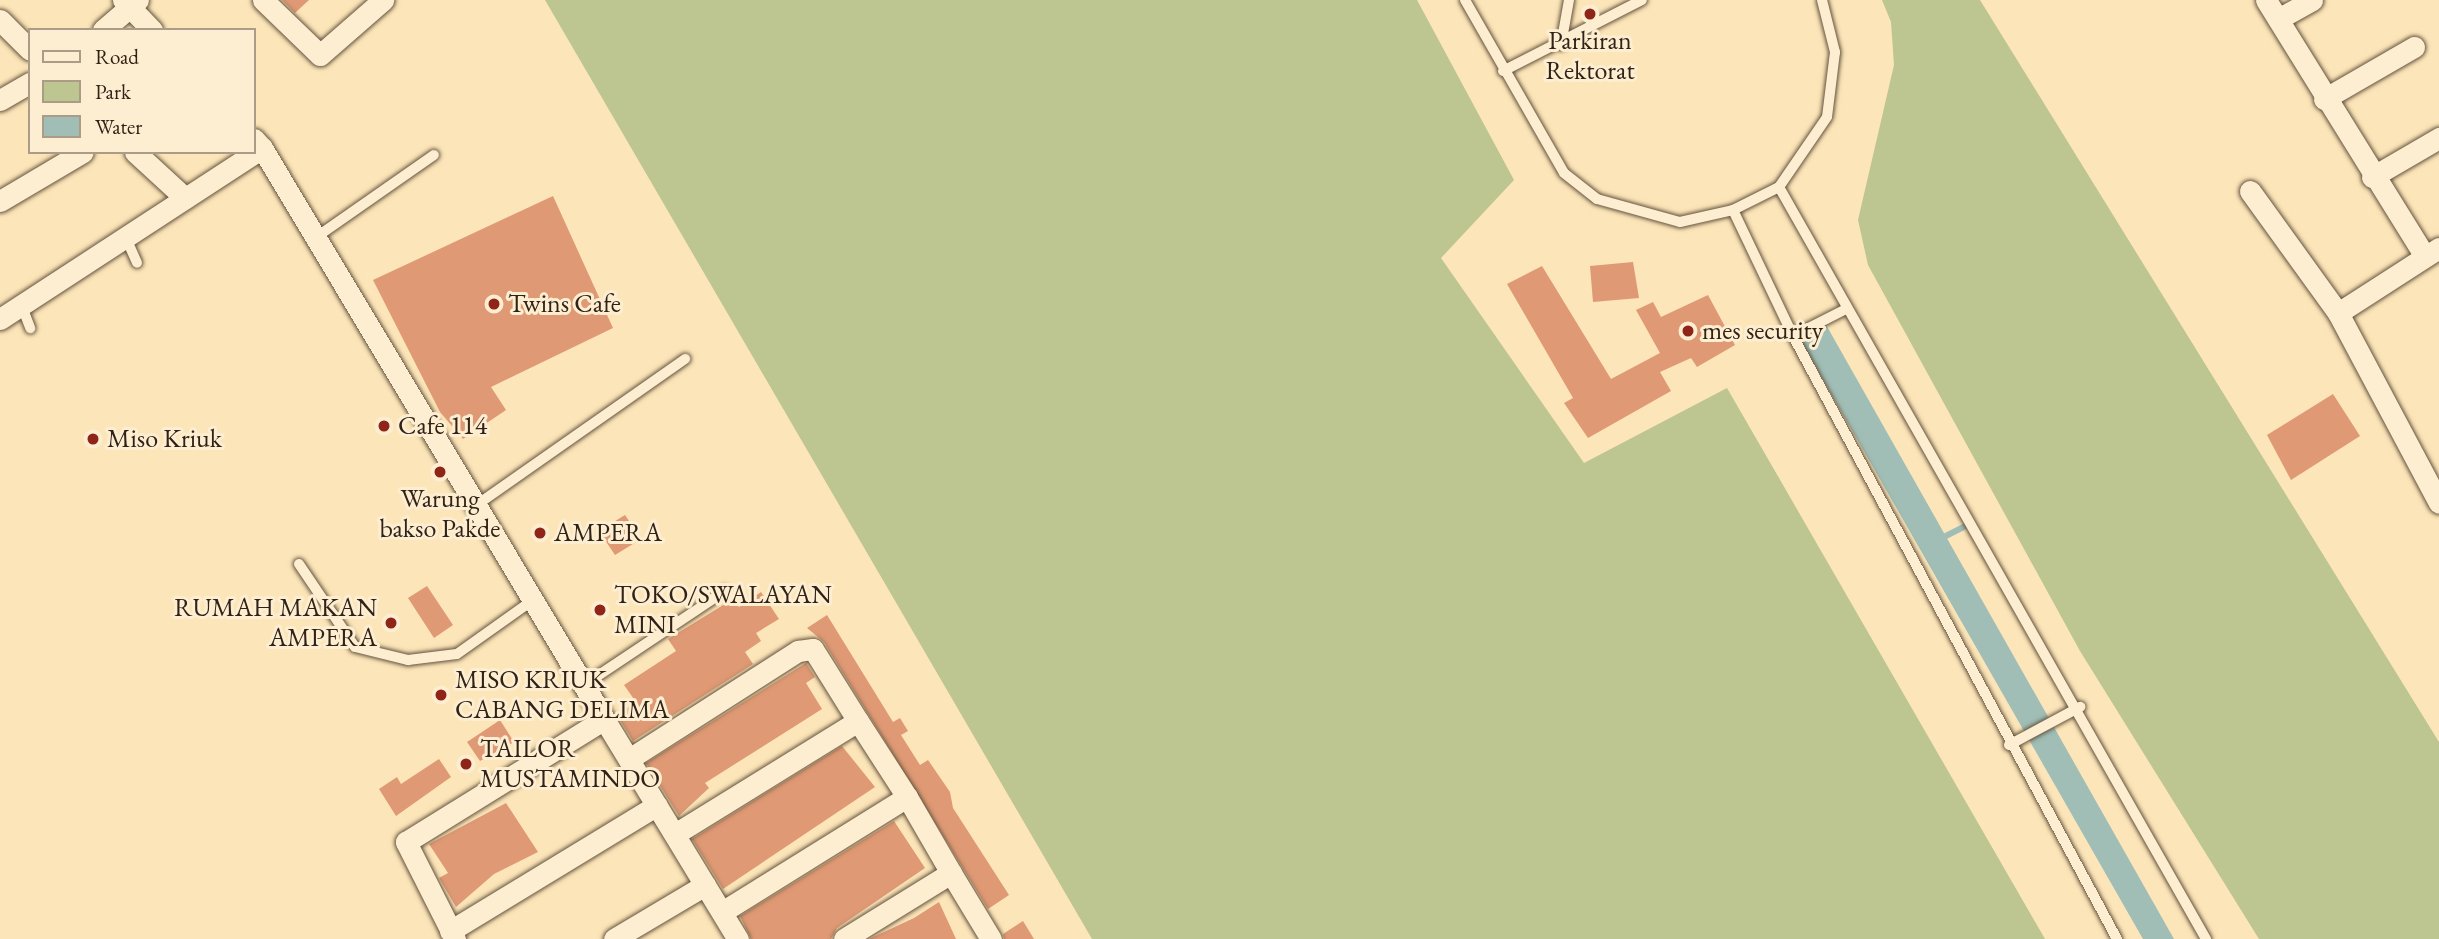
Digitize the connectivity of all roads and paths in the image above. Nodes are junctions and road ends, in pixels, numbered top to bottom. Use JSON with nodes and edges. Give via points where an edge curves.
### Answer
{"nodes":[{"id":1,"x":263,"y":0,"type":"edge"},
{"id":2,"x":383,"y":0,"type":"edge"},
{"id":3,"x":1465,"y":0,"type":"edge"},
{"id":4,"x":1569,"y":0,"type":"edge"},
{"id":5,"x":1642,"y":0,"type":"edge"},
{"id":6,"x":1822,"y":0,"type":"edge"},
{"id":7,"x":2266,"y":0,"type":"edge"},
{"id":8,"x":2312,"y":0,"type":"edge"},
{"id":9,"x":131,"y":2,"type":"edge"},
{"id":10,"x":2278,"y":19,"type":"junction"},
{"id":11,"x":0,"y":20,"type":"edge"},
{"id":12,"x":105,"y":28,"type":"edge"},
{"id":13,"x":150,"y":28,"type":"edge"},
{"id":14,"x":1561,"y":45,"type":"junction"},
{"id":15,"x":2414,"y":47,"type":"dead end"},
{"id":16,"x":28,"y":48,"type":"edge"},
{"id":17,"x":1503,"y":71,"type":"junction"},
{"id":18,"x":28,"y":84,"type":"edge"},
{"id":19,"x":2324,"y":99,"type":"junction"},
{"id":20,"x":0,"y":100,"type":"edge"},
{"id":21,"x":2439,"y":138,"type":"edge"},
{"id":22,"x":258,"y":144,"type":"edge"},
{"id":23,"x":80,"y":154,"type":"edge"},
{"id":24,"x":137,"y":154,"type":"edge"},
{"id":25,"x":244,"y":154,"type":"edge"},
{"id":26,"x":434,"y":155,"type":"dead end"},
{"id":27,"x":2372,"y":177,"type":"junction"},
{"id":28,"x":1779,"y":187,"type":"junction"},
{"id":29,"x":2250,"y":191,"type":"dead end"},
{"id":30,"x":185,"y":198,"type":"junction"},
{"id":31,"x":0,"y":201,"type":"edge"},
{"id":32,"x":1732,"y":210,"type":"junction"},
{"id":33,"x":126,"y":238,"type":"junction"},
{"id":34,"x":316,"y":238,"type":"junction"},
{"id":35,"x":2432,"y":252,"type":"edge"},
{"id":36,"x":137,"y":263,"type":"dead end"},
{"id":37,"x":21,"y":304,"type":"junction"},
{"id":38,"x":1839,"y":312,"type":"junction"},
{"id":39,"x":2338,"y":313,"type":"junction"},
{"id":40,"x":0,"y":319,"type":"edge"},
{"id":41,"x":30,"y":328,"type":"dead end"},
{"id":42,"x":1798,"y":333,"type":"junction"},
{"id":43,"x":685,"y":359,"type":"dead end"},
{"id":44,"x":2439,"y":503,"type":"edge"},
{"id":45,"x":478,"y":504,"type":"junction"},
{"id":46,"x":299,"y":564,"type":"dead end"},
{"id":47,"x":725,"y":591,"type":"dead end"},
{"id":48,"x":533,"y":600,"type":"junction"},
{"id":49,"x":584,"y":685,"type":"junction"},
{"id":50,"x":2080,"y":707,"type":"junction"},
{"id":51,"x":604,"y":719,"type":"junction"},
{"id":52,"x":858,"y":721,"type":"junction"},
{"id":53,"x":2009,"y":745,"type":"junction"},
{"id":54,"x":629,"y":759,"type":"junction"},
{"id":55,"x":906,"y":797,"type":"junction"},
{"id":56,"x":657,"y":805,"type":"junction"},
{"id":57,"x":674,"y":834,"type":"junction"},
{"id":58,"x":951,"y":873,"type":"junction"},
{"id":59,"x":705,"y":885,"type":"junction"},
{"id":60,"x":722,"y":912,"type":"junction"},
{"id":61,"x":452,"y":935,"type":"edge"},
{"id":62,"x":614,"y":939,"type":"edge"},
{"id":63,"x":738,"y":939,"type":"edge"},
{"id":64,"x":844,"y":939,"type":"edge"},
{"id":65,"x":991,"y":939,"type":"edge"},
{"id":66,"x":2116,"y":939,"type":"edge"},
{"id":67,"x":2206,"y":939,"type":"edge"}],
"edges":[{"from":1,"to":2,"type":"street","via":[[320,55]]},
{"from":3,"to":17,"type":"lane"},
{"from":4,"to":14,"type":"lane"},
{"from":5,"to":14,"type":"lane"},
{"from":6,"to":28,"type":"lane","via":[[1835,52],[1827,117]]},
{"from":7,"to":10,"type":"street"},
{"from":8,"to":10,"type":"street"},
{"from":9,"to":12,"type":"street"},
{"from":9,"to":13,"type":"street"},
{"from":10,"to":19,"type":"street"},
{"from":11,"to":16,"type":"street"},
{"from":14,"to":17,"type":"lane"},
{"from":15,"to":19,"type":"street"},
{"from":17,"to":32,"type":"lane","via":[[1564,173],[1597,199],[1680,222]]},
{"from":18,"to":20,"type":"street"},
{"from":19,"to":27,"type":"street"},
{"from":21,"to":27,"type":"street"},
{"from":22,"to":34,"type":"street"},
{"from":23,"to":31,"type":"street"},
{"from":24,"to":30,"type":"street"},
{"from":25,"to":30,"type":"street"},
{"from":26,"to":34,"type":"lane"},
{"from":27,"to":35,"type":"street"},
{"from":28,"to":32,"type":"lane"},
{"from":28,"to":38,"type":"lane"},
{"from":29,"to":39,"type":"street"},
{"from":30,"to":33,"type":"street"},
{"from":32,"to":42,"type":"lane"},
{"from":33,"to":36,"type":"lane"},
{"from":33,"to":37,"type":"street"},
{"from":34,"to":45,"type":"street"},
{"from":35,"to":39,"type":"street"},
{"from":37,"to":40,"type":"street"},
{"from":37,"to":41,"type":"lane"},
{"from":38,"to":42,"type":"lane"},
{"from":38,"to":50,"type":"lane"},
{"from":39,"to":44,"type":"street"},
{"from":42,"to":53,"type":"lane"},
{"from":43,"to":45,"type":"lane"},
{"from":45,"to":48,"type":"street"},
{"from":46,"to":48,"type":"lane","via":[[355,648],[408,660],[457,654]]},
{"from":47,"to":49,"type":"lane"},
{"from":48,"to":49,"type":"street"},
{"from":49,"to":51,"type":"street"},
{"from":50,"to":53,"type":"lane"},
{"from":50,"to":67,"type":"lane"},
{"from":51,"to":54,"type":"street"},
{"from":51,"to":61,"type":"street","via":[[421,828],[406,842],[407,853]]},
{"from":52,"to":54,"type":"street","via":[[813,649],[798,651]]},
{"from":52,"to":55,"type":"street"},
{"from":52,"to":57,"type":"street"},
{"from":53,"to":66,"type":"lane"},
{"from":54,"to":56,"type":"street"},
{"from":55,"to":58,"type":"street"},
{"from":55,"to":60,"type":"street"},
{"from":56,"to":57,"type":"street"},
{"from":56,"to":61,"type":"street"},
{"from":57,"to":59,"type":"street"},
{"from":58,"to":64,"type":"street"},
{"from":58,"to":65,"type":"street"},
{"from":59,"to":60,"type":"street"},
{"from":59,"to":62,"type":"street"},
{"from":60,"to":63,"type":"street"}]}
